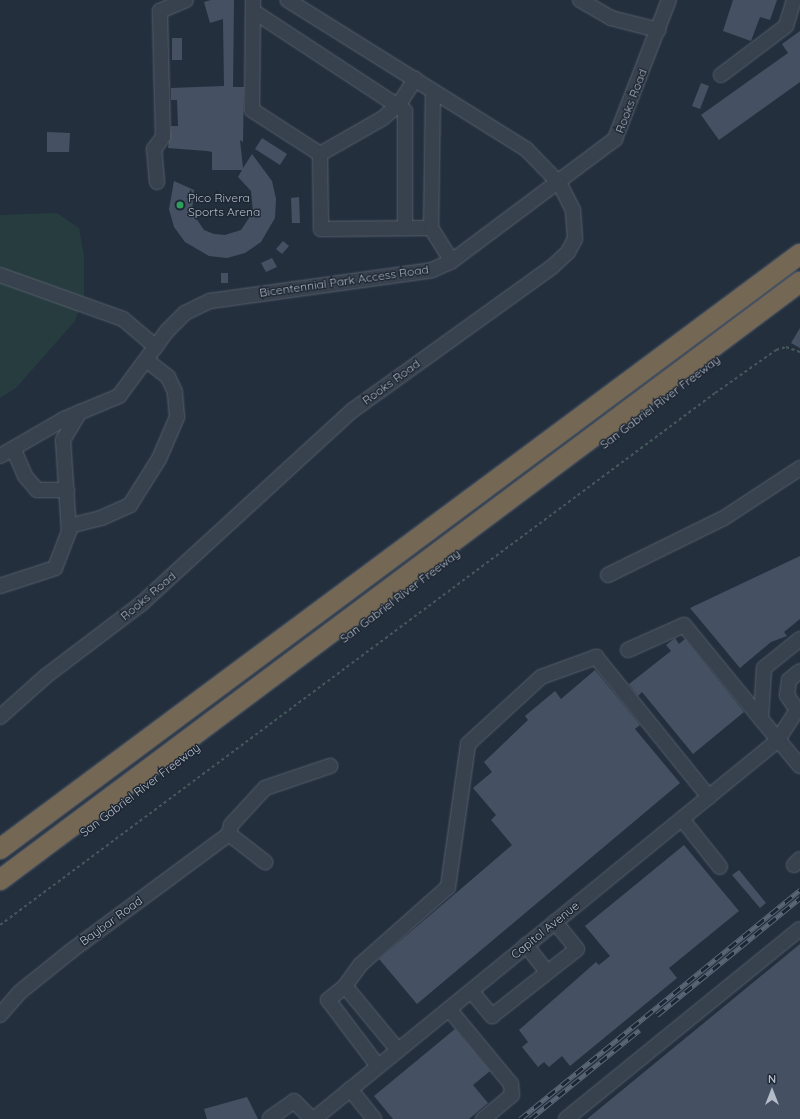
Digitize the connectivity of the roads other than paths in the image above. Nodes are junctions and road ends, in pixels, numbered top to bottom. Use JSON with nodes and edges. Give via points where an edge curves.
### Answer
{"nodes":[{"id":1,"x":186,"y":0,"type":"edge"},
{"id":2,"x":288,"y":0,"type":"edge"},
{"id":3,"x":580,"y":0,"type":"edge"},
{"id":4,"x":669,"y":0,"type":"edge"},
{"id":5,"x":794,"y":0,"type":"edge"},
{"id":6,"x":253,"y":6,"type":"edge"},
{"id":7,"x":800,"y":16,"type":"edge"},
{"id":8,"x":786,"y":26,"type":"junction"},
{"id":9,"x":658,"y":30,"type":"junction"},
{"id":10,"x":721,"y":75,"type":"dead end"},
{"id":11,"x":415,"y":79,"type":"junction"},
{"id":12,"x":434,"y":91,"type":"junction"},
{"id":13,"x":399,"y":104,"type":"junction"},
{"id":14,"x":320,"y":154,"type":"junction"},
{"id":15,"x":157,"y":182,"type":"dead end"},
{"id":16,"x":559,"y":183,"type":"junction"},
{"id":17,"x":405,"y":228,"type":"junction"},
{"id":18,"x":431,"y":228,"type":"junction"},
{"id":19,"x":800,"y":251,"type":"edge"},
{"id":20,"x":800,"y":254,"type":"edge"},
{"id":21,"x":452,"y":260,"type":"junction"},
{"id":22,"x":800,"y":270,"type":"edge"},
{"id":23,"x":772,"y":274,"type":"junction"},
{"id":24,"x":0,"y":275,"type":"edge"},
{"id":25,"x":800,"y":282,"type":"edge"},
{"id":26,"x":800,"y":297,"type":"edge"},
{"id":27,"x":156,"y":347,"type":"junction"},
{"id":28,"x":146,"y":360,"type":"junction"},
{"id":29,"x":80,"y":412,"type":"junction"},
{"id":30,"x":14,"y":450,"type":"junction"},
{"id":31,"x":0,"y":456,"type":"edge"},
{"id":32,"x":800,"y":468,"type":"edge"},
{"id":33,"x":67,"y":490,"type":"junction"},
{"id":34,"x":69,"y":526,"type":"junction"},
{"id":35,"x":608,"y":575,"type":"dead end"},
{"id":36,"x":0,"y":586,"type":"edge"},
{"id":37,"x":800,"y":639,"type":"edge"},
{"id":38,"x":628,"y":650,"type":"dead end"},
{"id":39,"x":800,"y":671,"type":"edge"},
{"id":40,"x":798,"y":711,"type":"edge"},
{"id":41,"x":0,"y":717,"type":"edge"},
{"id":42,"x":761,"y":719,"type":"junction"},
{"id":43,"x":777,"y":741,"type":"junction"},
{"id":44,"x":330,"y":766,"type":"dead end"},
{"id":45,"x":800,"y":766,"type":"edge"},
{"id":46,"x":709,"y":797,"type":"junction"},
{"id":47,"x":682,"y":820,"type":"junction"},
{"id":48,"x":229,"y":834,"type":"junction"},
{"id":49,"x":0,"y":849,"type":"edge"},
{"id":50,"x":265,"y":862,"type":"dead end"},
{"id":51,"x":0,"y":864,"type":"edge"},
{"id":52,"x":720,"y":867,"type":"dead end"},
{"id":53,"x":0,"y":880,"type":"edge"},
{"id":54,"x":0,"y":895,"type":"edge"},
{"id":55,"x":555,"y":922,"type":"junction"},
{"id":56,"x":800,"y":929,"type":"edge"},
{"id":57,"x":526,"y":945,"type":"junction"},
{"id":58,"x":547,"y":972,"type":"junction"},
{"id":59,"x":345,"y":986,"type":"junction"},
{"id":60,"x":471,"y":991,"type":"junction"},
{"id":61,"x":449,"y":1009,"type":"junction"},
{"id":62,"x":0,"y":1015,"type":"edge"},
{"id":63,"x":398,"y":1050,"type":"junction"},
{"id":64,"x":378,"y":1066,"type":"junction"},
{"id":65,"x":350,"y":1089,"type":"junction"},
{"id":66,"x":270,"y":1118,"type":"dead end"},
{"id":67,"x":313,"y":1119,"type":"edge"},
{"id":68,"x":374,"y":1119,"type":"edge"},
{"id":69,"x":483,"y":1119,"type":"edge"},
{"id":70,"x":566,"y":1119,"type":"edge"}],
"edges":[{"from":1,"to":15,"type":"street","via":[[160,11],[162,137],[154,149]]},
{"from":2,"to":11,"type":"street"},
{"from":3,"to":9,"type":"street","via":[[611,18]]},
{"from":4,"to":9,"type":"street","name":"Rooks Road"},
{"from":5,"to":8,"type":"street"},
{"from":6,"to":13,"type":"street"},
{"from":6,"to":14,"type":"street","via":[[252,110]]},
{"from":7,"to":8,"type":"street"},
{"from":8,"to":10,"type":"street"},
{"from":9,"to":16,"type":"street","name":"Rooks Road","via":[[620,133]]},
{"from":11,"to":12,"type":"street"},
{"from":11,"to":13,"type":"street"},
{"from":12,"to":16,"type":"street","via":[[526,149]]},
{"from":12,"to":18,"type":"street"},
{"from":13,"to":14,"type":"street","via":[[383,118]]},
{"from":13,"to":17,"type":"street","via":[[405,111]]},
{"from":14,"to":17,"type":"street","via":[[321,229]]},
{"from":16,"to":21,"type":"street","name":"Bicentennial Park Access Road"},
{"from":16,"to":41,"type":"street","name":"Rooks Road","via":[[577,224],[568,252],[353,410],[141,604],[46,676]]},
{"from":17,"to":18,"type":"street"},
{"from":18,"to":21,"type":"street"},
{"from":19,"to":23,"type":"highway"},
{"from":20,"to":23,"type":"highway"},
{"from":21,"to":27,"type":"street","name":"Bicentennial Park Access Road","via":[[432,270],[210,301],[186,313]]},
{"from":22,"to":51,"type":"highway"},
{"from":23,"to":49,"type":"highway"},
{"from":24,"to":27,"type":"street","via":[[123,319]]},
{"from":25,"to":53,"type":"highway"},
{"from":26,"to":54,"type":"highway","name":"San Gabriel River Freeway"},
{"from":27,"to":28,"type":"street","name":"Bicentennial Park Access Road"},
{"from":28,"to":29,"type":"street","name":"Bicentennial Park Access Road","via":[[119,396]]},
{"from":28,"to":34,"type":"street","via":[[168,377],[175,392],[177,417],[159,459],[130,504],[102,518]]},
{"from":29,"to":30,"type":"street","name":"Bicentennial Park Access Road"},
{"from":29,"to":33,"type":"street","via":[[63,440]]},
{"from":30,"to":31,"type":"street","name":"Bicentennial Park Access Road"},
{"from":30,"to":33,"type":"street","via":[[25,476],[36,490]]},
{"from":32,"to":35,"type":"street","via":[[724,518]]},
{"from":33,"to":34,"type":"street"},
{"from":34,"to":36,"type":"street","via":[[55,568]]},
{"from":37,"to":42,"type":"street","via":[[764,668]]},
{"from":38,"to":42,"type":"street","via":[[684,625]]},
{"from":39,"to":40,"type":"street","via":[[789,680],[787,695]]},
{"from":40,"to":43,"type":"street","name":"Capitol Avenue"},
{"from":42,"to":43,"type":"street"},
{"from":43,"to":45,"type":"street"},
{"from":43,"to":46,"type":"street","name":"Capitol Avenue"},
{"from":44,"to":48,"type":"street","via":[[266,788],[231,825]]},
{"from":46,"to":47,"type":"street","name":"Capitol Avenue"},
{"from":46,"to":59,"type":"street","via":[[596,657],[541,677],[468,744],[448,887],[360,965]]},
{"from":47,"to":52,"type":"street"},
{"from":47,"to":55,"type":"street","name":"Capitol Avenue"},
{"from":48,"to":50,"type":"street"},
{"from":48,"to":62,"type":"street","name":"Baybar Road","via":[[71,951],[20,992]]},
{"from":55,"to":57,"type":"street","name":"Capitol Avenue"},
{"from":55,"to":58,"type":"street","via":[[577,949]]},
{"from":56,"to":70,"type":"street"},
{"from":57,"to":58,"type":"street"},
{"from":57,"to":60,"type":"street","name":"Capitol Avenue"},
{"from":58,"to":60,"type":"street","via":[[492,1016]]},
{"from":59,"to":63,"type":"street"},
{"from":59,"to":64,"type":"street","via":[[328,1000]]},
{"from":60,"to":61,"type":"street","name":"Capitol Avenue"},
{"from":61,"to":63,"type":"street","name":"Capitol Avenue"},
{"from":61,"to":69,"type":"street","via":[[511,1084],[512,1095]]},
{"from":63,"to":64,"type":"street","name":"Capitol Avenue"},
{"from":64,"to":65,"type":"street","name":"Capitol Avenue"},
{"from":65,"to":67,"type":"street","name":"Capitol Avenue"},
{"from":65,"to":68,"type":"street"},
{"from":66,"to":67,"type":"street","via":[[294,1101]]}]}
